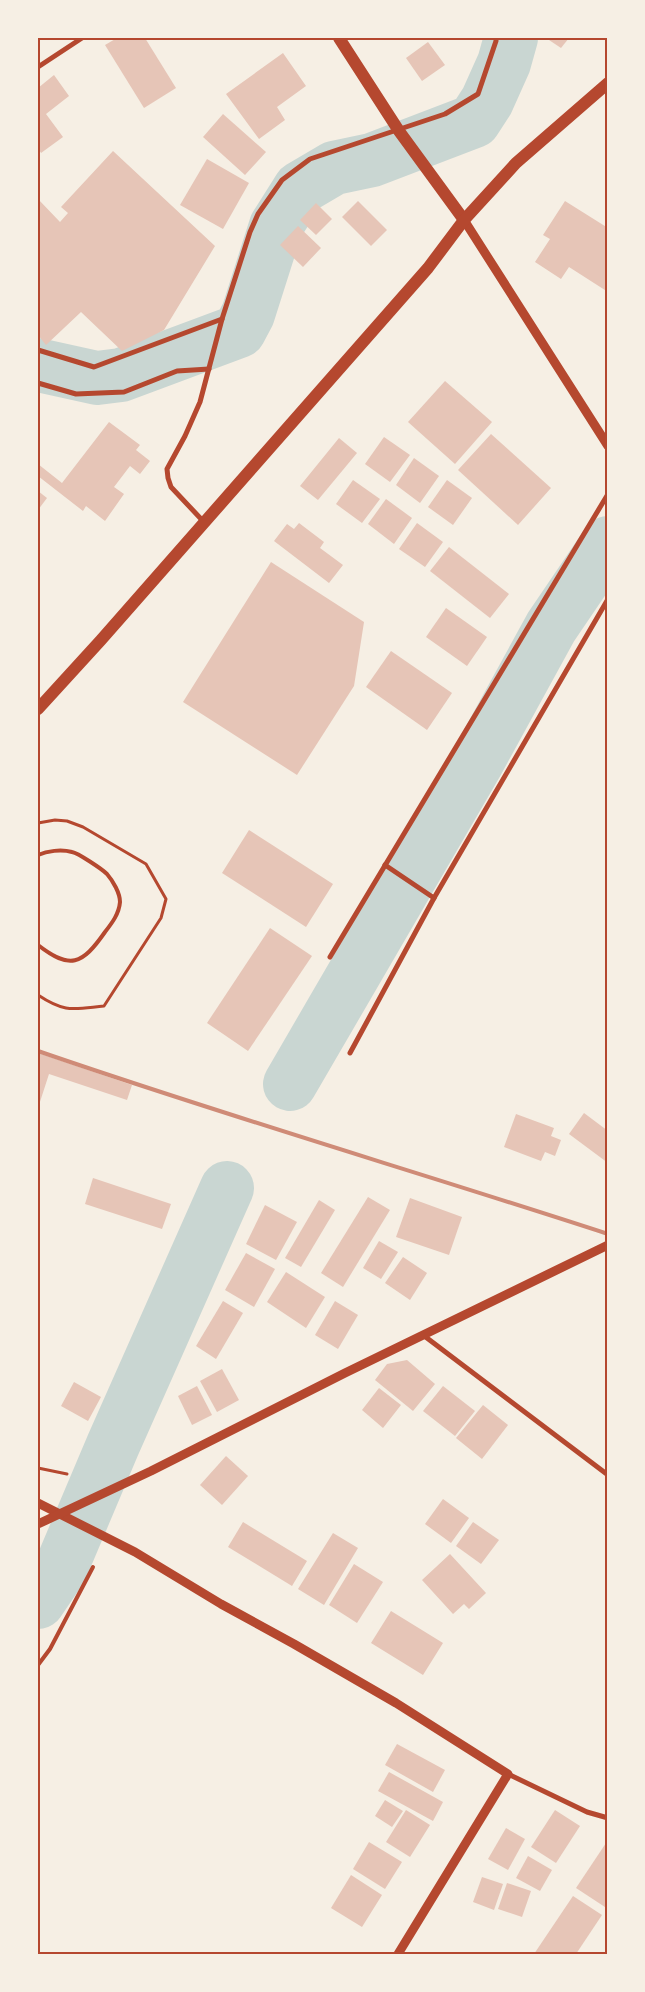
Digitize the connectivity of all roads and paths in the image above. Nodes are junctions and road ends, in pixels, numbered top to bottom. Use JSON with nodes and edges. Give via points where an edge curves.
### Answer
{"nodes":[{"id":1,"x":82,"y":38,"type":"edge"},
{"id":2,"x":339,"y":38,"type":"edge"},
{"id":3,"x":496,"y":38,"type":"edge"},
{"id":4,"x":38,"y":67,"type":"edge"},
{"id":5,"x":608,"y":83,"type":"edge"},
{"id":6,"x":399,"y":131,"type":"junction"},
{"id":7,"x":464,"y":220,"type":"junction"},
{"id":8,"x":222,"y":319,"type":"junction"},
{"id":9,"x":38,"y":350,"type":"edge"},
{"id":10,"x":208,"y":369,"type":"junction"},
{"id":11,"x":38,"y":384,"type":"edge"},
{"id":12,"x":608,"y":446,"type":"edge"},
{"id":13,"x":608,"y":494,"type":"edge"},
{"id":14,"x":204,"y":523,"type":"junction"},
{"id":15,"x":608,"y":599,"type":"edge"},
{"id":16,"x":38,"y":709,"type":"edge"},
{"id":17,"x":38,"y":855,"type":"edge"},
{"id":18,"x":384,"y":865,"type":"junction"},
{"id":19,"x":434,"y":898,"type":"junction"},
{"id":20,"x":38,"y":945,"type":"edge"},
{"id":21,"x":330,"y":957,"type":"dead end"},
{"id":22,"x":350,"y":1053,"type":"dead end"},
{"id":23,"x":608,"y":1245,"type":"edge"},
{"id":24,"x":423,"y":1335,"type":"junction"},
{"id":25,"x":38,"y":1468,"type":"edge"},
{"id":26,"x":67,"y":1474,"type":"dead end"},
{"id":27,"x":608,"y":1475,"type":"edge"},
{"id":28,"x":38,"y":1503,"type":"edge"},
{"id":29,"x":58,"y":1514,"type":"junction"},
{"id":30,"x":38,"y":1524,"type":"edge"},
{"id":31,"x":93,"y":1567,"type":"dead end"},
{"id":32,"x":38,"y":1665,"type":"edge"},
{"id":33,"x":508,"y":1774,"type":"junction"},
{"id":34,"x":608,"y":1818,"type":"edge"},
{"id":35,"x":398,"y":1954,"type":"edge"}],
"edges":[{"from":1,"to":4,"type":"street"},
{"from":2,"to":6,"type":"main road"},
{"from":3,"to":6,"type":"street","via":[[478,94],[445,114]]},
{"from":5,"to":7,"type":"main road","via":[[516,163]]},
{"from":6,"to":7,"type":"main road"},
{"from":6,"to":8,"type":"street","via":[[310,160],[282,180],[258,214],[250,232]]},
{"from":7,"to":12,"type":"street"},
{"from":7,"to":14,"type":"main road","via":[[428,268]]},
{"from":8,"to":9,"type":"street","via":[[94,367]]},
{"from":8,"to":10,"type":"street"},
{"from":10,"to":11,"type":"street","via":[[177,371],[124,392],[76,394]]},
{"from":10,"to":14,"type":"street","via":[[200,402],[167,469],[171,487]]},
{"from":13,"to":18,"type":"street"},
{"from":14,"to":16,"type":"main road"},
{"from":15,"to":19,"type":"street"},
{"from":17,"to":20,"type":"lane","via":[[74,852],[107,874],[120,900],[116,916],[86,956],[64,961]]},
{"from":18,"to":19,"type":"street"},
{"from":18,"to":21,"type":"street"},
{"from":19,"to":22,"type":"street"},
{"from":23,"to":24,"type":"street"},
{"from":24,"to":27,"type":"street"},
{"from":24,"to":29,"type":"street"},
{"from":25,"to":26,"type":"path"},
{"from":28,"to":29,"type":"street"},
{"from":29,"to":30,"type":"street"},
{"from":29,"to":33,"type":"street","via":[[135,1552],[303,1649]]},
{"from":31,"to":32,"type":"lane","via":[[50,1649]]},
{"from":33,"to":34,"type":"street","via":[[587,1812]]},
{"from":33,"to":35,"type":"street"}]}
